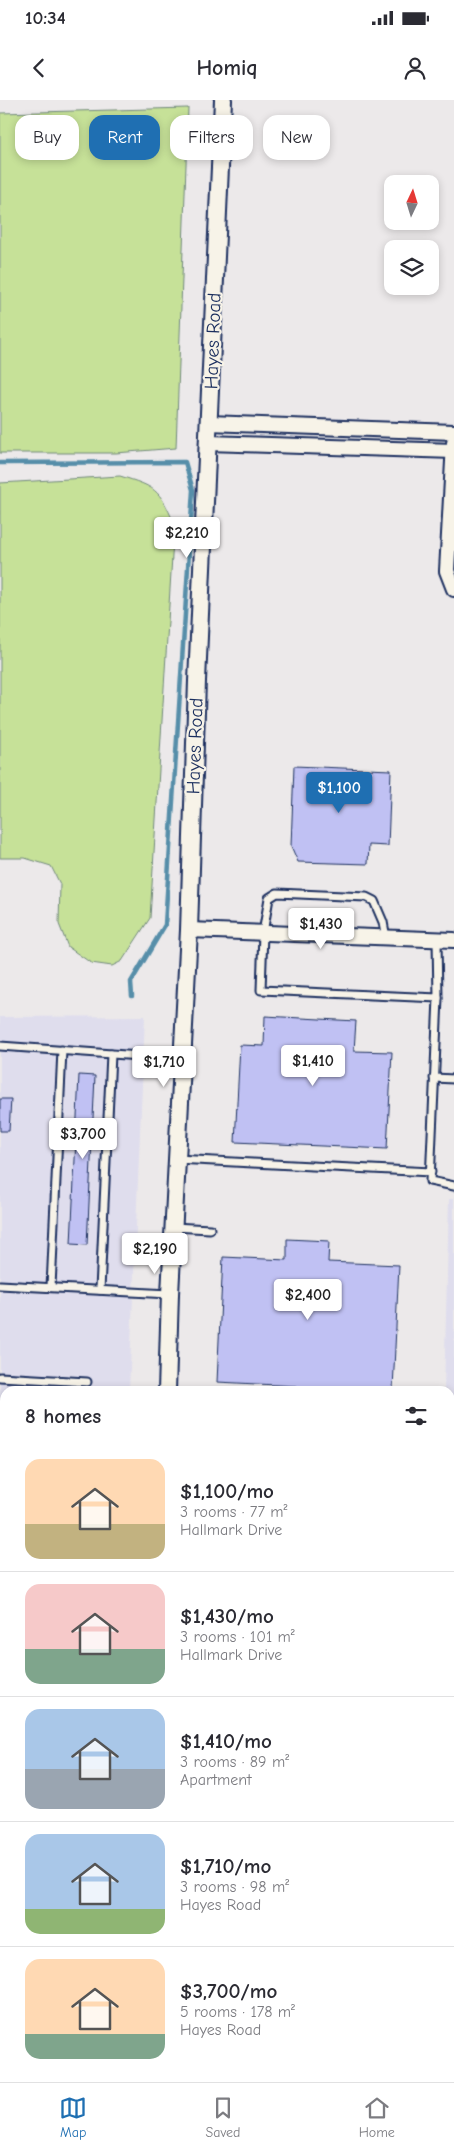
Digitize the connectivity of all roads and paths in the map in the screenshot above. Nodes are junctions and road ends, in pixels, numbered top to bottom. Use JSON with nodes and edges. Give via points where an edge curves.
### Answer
{"nodes":[{"id":1,"x":223,"y":100,"type":"edge"},
{"id":2,"x":209,"y":424,"type":"junction"},
{"id":3,"x":344,"y":428,"type":"junction"},
{"id":4,"x":454,"y":432,"type":"edge"},
{"id":5,"x":208,"y":443,"type":"junction"},
{"id":6,"x":454,"y":443,"type":"edge"},
{"id":7,"x":344,"y":447,"type":"junction"},
{"id":8,"x":454,"y":451,"type":"edge"},
{"id":9,"x":454,"y":589,"type":"edge"},
{"id":10,"x":188,"y":930,"type":"junction"},
{"id":11,"x":263,"y":933,"type":"junction"},
{"id":12,"x":386,"y":938,"type":"junction"},
{"id":13,"x":438,"y":940,"type":"junction"},
{"id":14,"x":454,"y":940,"type":"edge"},
{"id":15,"x":438,"y":998,"type":"junction"},
{"id":16,"x":0,"y":1046,"type":"edge"},
{"id":17,"x":62,"y":1050,"type":"junction"},
{"id":18,"x":111,"y":1054,"type":"junction"},
{"id":19,"x":182,"y":1059,"type":"junction"},
{"id":20,"x":434,"y":1078,"type":"junction"},
{"id":21,"x":454,"y":1079,"type":"edge"},
{"id":22,"x":176,"y":1159,"type":"junction"},
{"id":23,"x":431,"y":1172,"type":"junction"},
{"id":24,"x":454,"y":1186,"type":"edge"},
{"id":25,"x":172,"y":1227,"type":"junction"},
{"id":26,"x":210,"y":1229,"type":"dead end"},
{"id":27,"x":0,"y":1285,"type":"edge"},
{"id":28,"x":51,"y":1287,"type":"junction"},
{"id":29,"x":100,"y":1290,"type":"junction"},
{"id":30,"x":170,"y":1294,"type":"junction"},
{"id":31,"x":0,"y":1377,"type":"edge"},
{"id":32,"x":87,"y":1382,"type":"dead end"},
{"id":33,"x":167,"y":1386,"type":"edge"},
{"id":34,"x":0,"y":1632,"type":"edge"},
{"id":35,"x":0,"y":1638,"type":"edge"}],
"edges":[{"from":1,"to":2,"type":"street","name":"Hayes Road"},
{"from":2,"to":3,"type":"street"},
{"from":2,"to":5,"type":"street","name":"Hayes Road"},
{"from":3,"to":4,"type":"street"},
{"from":3,"to":7,"type":"street"},
{"from":5,"to":7,"type":"street"},
{"from":5,"to":10,"type":"street","name":"Hayes Road"},
{"from":6,"to":8,"type":"street"},
{"from":7,"to":8,"type":"street"},
{"from":8,"to":9,"type":"street","via":[[447,571]]},
{"from":10,"to":11,"type":"street"},
{"from":10,"to":19,"type":"street","name":"Hayes Road"},
{"from":11,"to":12,"type":"street"},
{"from":11,"to":12,"type":"lane","via":[[269,898],[277,893],[366,897],[374,901],[384,922]]},
{"from":11,"to":15,"type":"lane","via":[[261,990]]},
{"from":12,"to":13,"type":"street"},
{"from":13,"to":14,"type":"street"},
{"from":13,"to":15,"type":"lane"},
{"from":15,"to":20,"type":"lane"},
{"from":16,"to":17,"type":"lane"},
{"from":17,"to":18,"type":"lane"},
{"from":17,"to":28,"type":"lane"},
{"from":18,"to":19,"type":"lane"},
{"from":18,"to":29,"type":"lane"},
{"from":19,"to":22,"type":"street","name":"Hayes Road"},
{"from":20,"to":21,"type":"lane"},
{"from":20,"to":23,"type":"lane"},
{"from":22,"to":23,"type":"lane"},
{"from":22,"to":25,"type":"street","name":"Hayes Road"},
{"from":23,"to":24,"type":"lane","via":[[430,1181]]},
{"from":25,"to":26,"type":"lane"},
{"from":25,"to":30,"type":"street","name":"Hayes Road"},
{"from":27,"to":28,"type":"lane"},
{"from":28,"to":29,"type":"lane"},
{"from":29,"to":30,"type":"lane"},
{"from":30,"to":33,"type":"street","name":"Hayes Road"},
{"from":31,"to":32,"type":"lane"},
{"from":34,"to":35,"type":"lane"}]}
